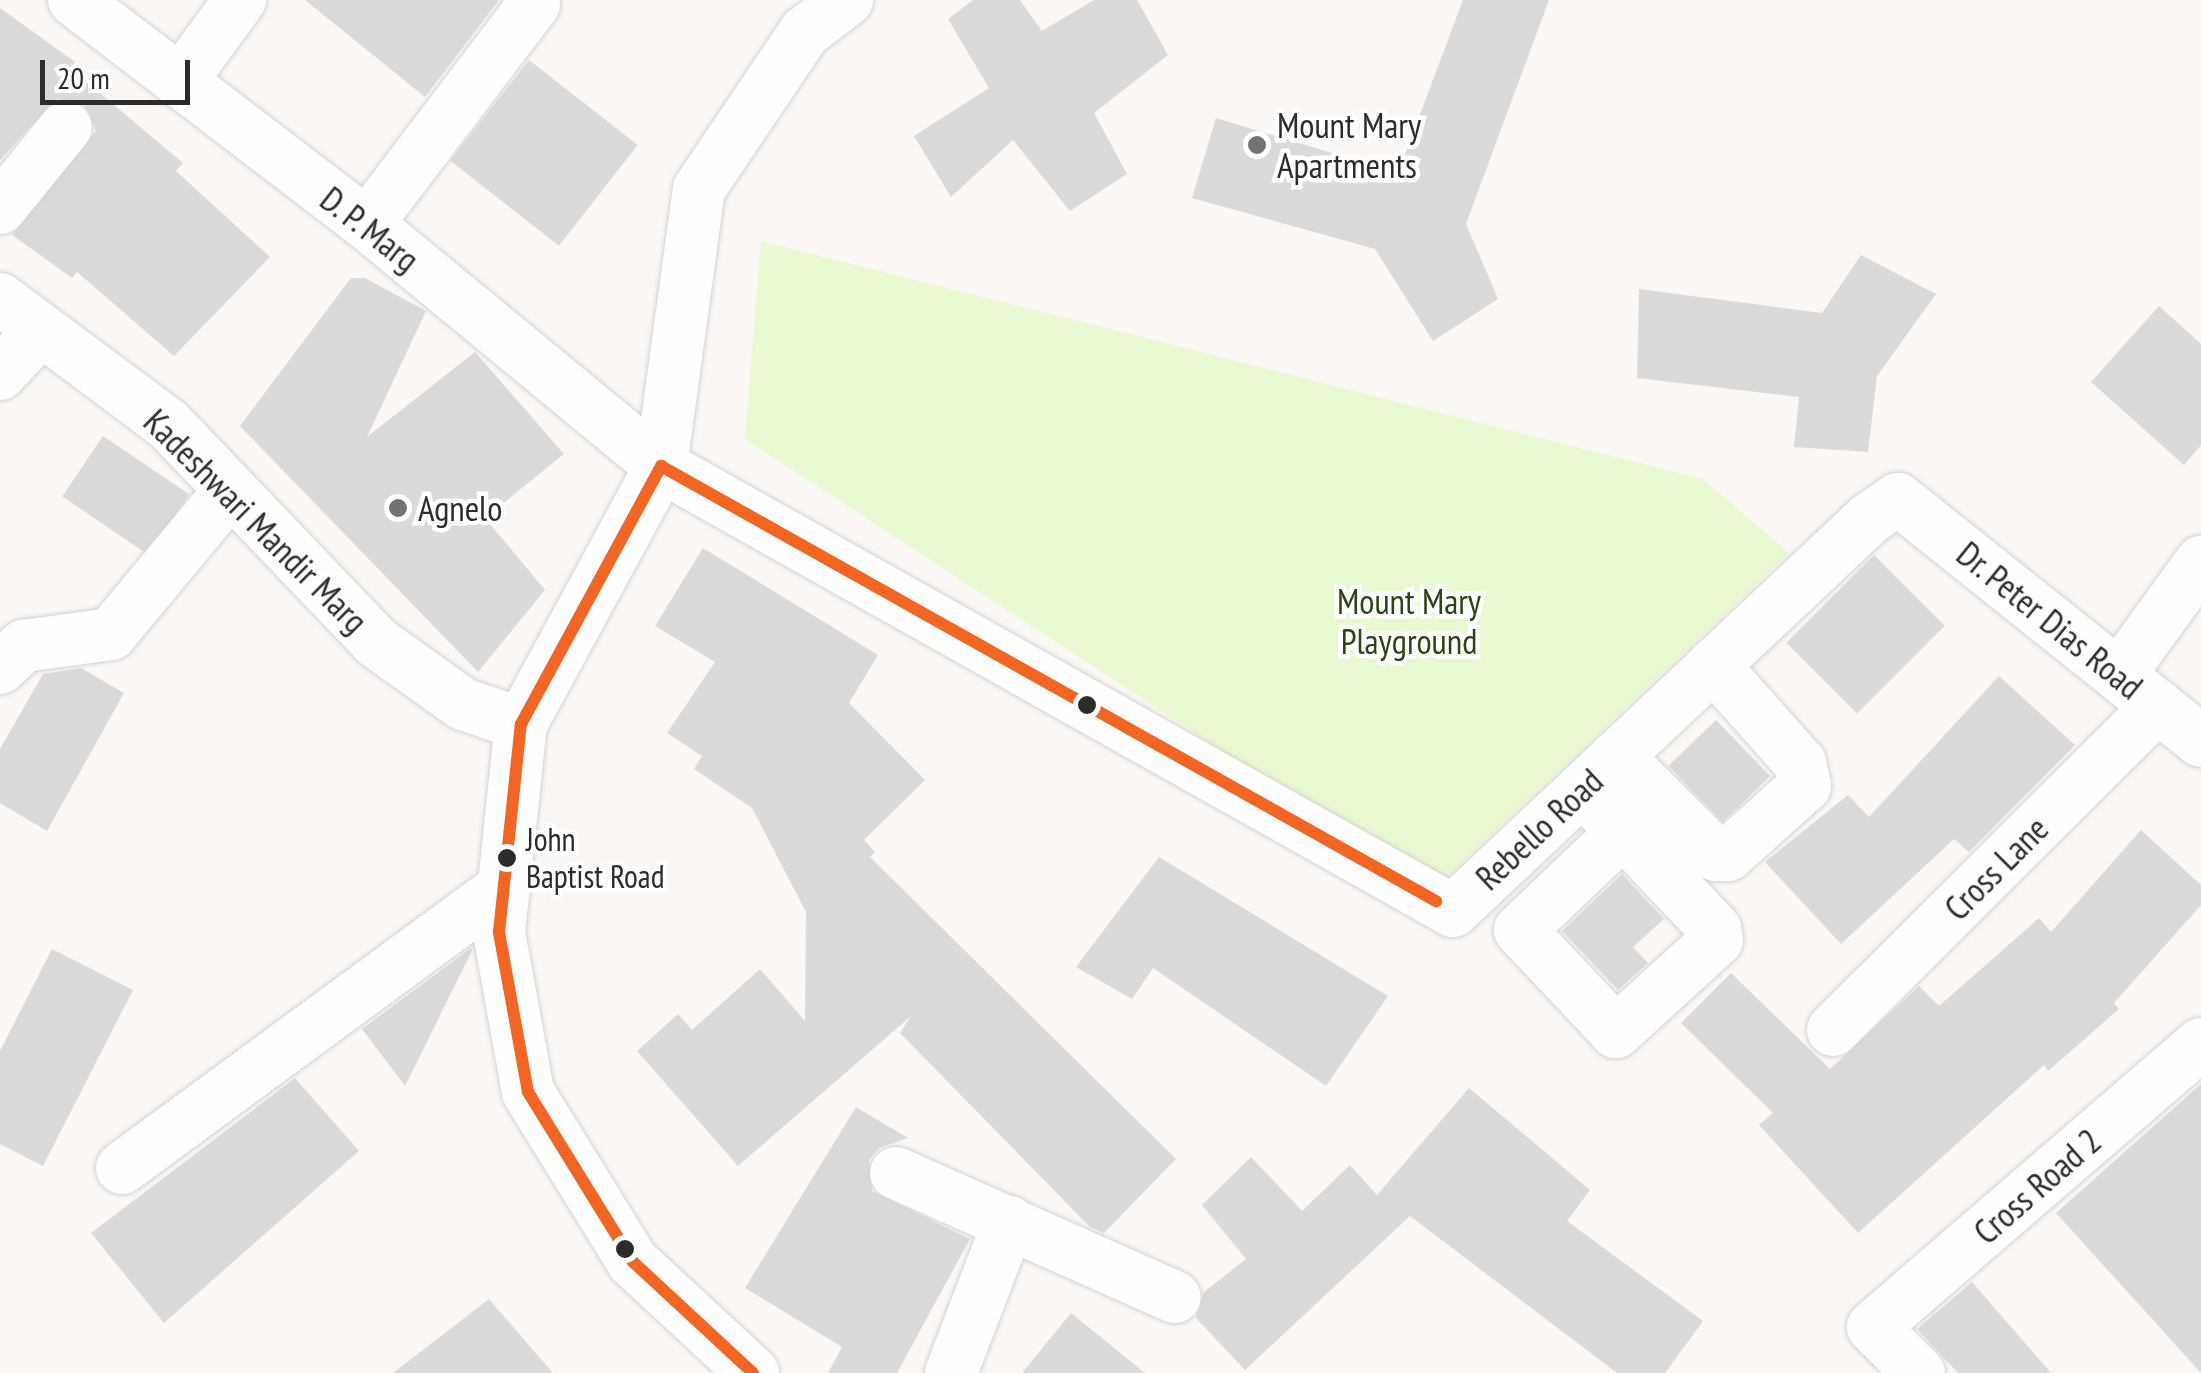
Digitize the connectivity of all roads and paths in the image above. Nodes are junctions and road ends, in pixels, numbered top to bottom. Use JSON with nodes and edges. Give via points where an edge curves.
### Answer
{"nodes":[{"id":1,"x":74,"y":0,"type":"edge"},
{"id":2,"x":240,"y":0,"type":"edge"},
{"id":3,"x":529,"y":0,"type":"edge"},
{"id":4,"x":847,"y":0,"type":"edge"},
{"id":5,"x":180,"y":82,"type":"junction"},
{"id":6,"x":66,"y":127,"type":"dead end"},
{"id":7,"x":0,"y":208,"type":"edge"},
{"id":8,"x":367,"y":224,"type":"junction"},
{"id":9,"x":0,"y":299,"type":"edge"},
{"id":10,"x":40,"y":330,"type":"junction"},
{"id":11,"x":0,"y":374,"type":"edge"},
{"id":12,"x":661,"y":466,"type":"junction"},
{"id":13,"x":228,"y":493,"type":"junction"},
{"id":14,"x":1898,"y":499,"type":"joint"},
{"id":15,"x":2201,"y":562,"type":"edge"},
{"id":16,"x":0,"y":668,"type":"edge"},
{"id":17,"x":1724,"y":678,"type":"junction"},
{"id":18,"x":2139,"y":690,"type":"junction"},
{"id":19,"x":521,"y":724,"type":"junction"},
{"id":20,"x":2201,"y":741,"type":"edge"},
{"id":21,"x":1613,"y":775,"type":"junction"},
{"id":22,"x":1623,"y":832,"type":"dead end"},
{"id":23,"x":504,"y":887,"type":"junction"},
{"id":24,"x":1834,"y":1030,"type":"dead end"},
{"id":25,"x":2201,"y":1044,"type":"edge"},
{"id":26,"x":122,"y":1168,"type":"dead end"},
{"id":27,"x":896,"y":1173,"type":"dead end"},
{"id":28,"x":1009,"y":1222,"type":"junction"},
{"id":29,"x":1175,"y":1297,"type":"dead end"},
{"id":30,"x":754,"y":1373,"type":"edge"},
{"id":31,"x":951,"y":1373,"type":"edge"},
{"id":32,"x":1919,"y":1373,"type":"edge"}],
"edges":[{"from":1,"to":5,"type":"street","name":"D. P. Marg"},
{"from":2,"to":5,"type":"street"},
{"from":3,"to":8,"type":"street","via":[[534,4]]},
{"from":4,"to":12,"type":"street","via":[[805,32],[699,190]]},
{"from":5,"to":8,"type":"street","name":"D. P. Marg"},
{"from":6,"to":7,"type":"street"},
{"from":8,"to":12,"type":"street","name":"D. P. Marg"},
{"from":9,"to":10,"type":"street","name":"Kadeshwari Mandir Marg"},
{"from":10,"to":11,"type":"street"},
{"from":10,"to":13,"type":"street","name":"Kadeshwari Mandir Marg","via":[[168,424]]},
{"from":12,"to":19,"type":"street"},
{"from":12,"to":21,"type":"street","name":"Rebello Road","via":[[1453,911]]},
{"from":13,"to":16,"type":"street","via":[[111,634],[24,646]]},
{"from":13,"to":19,"type":"street","name":"Kadeshwari Mandir Marg","via":[[376,642],[463,704]]},
{"from":14,"to":17,"type":"street","name":"Rebello Road"},
{"from":14,"to":18,"type":"street","name":"Dr. Peter Dias Road"},
{"from":15,"to":18,"type":"street","name":"Cross Lane"},
{"from":17,"to":21,"type":"street","name":"Rebello Road"},
{"from":17,"to":21,"type":"street","via":[[1800,763],[1805,786],[1728,856],[1706,850]]},
{"from":18,"to":20,"type":"street","name":"Dr. Peter Dias Road"},
{"from":18,"to":24,"type":"street","name":"Cross Lane"},
{"from":19,"to":23,"type":"street"},
{"from":21,"to":22,"type":"street"},
{"from":23,"to":26,"type":"street"},
{"from":23,"to":30,"type":"street","via":[[499,932],[528,1092],[633,1262]]},
{"from":25,"to":32,"type":"street","name":"Cross Road 2","via":[[1873,1327]]},
{"from":27,"to":28,"type":"street"},
{"from":28,"to":29,"type":"street"},
{"from":28,"to":31,"type":"street"}]}
